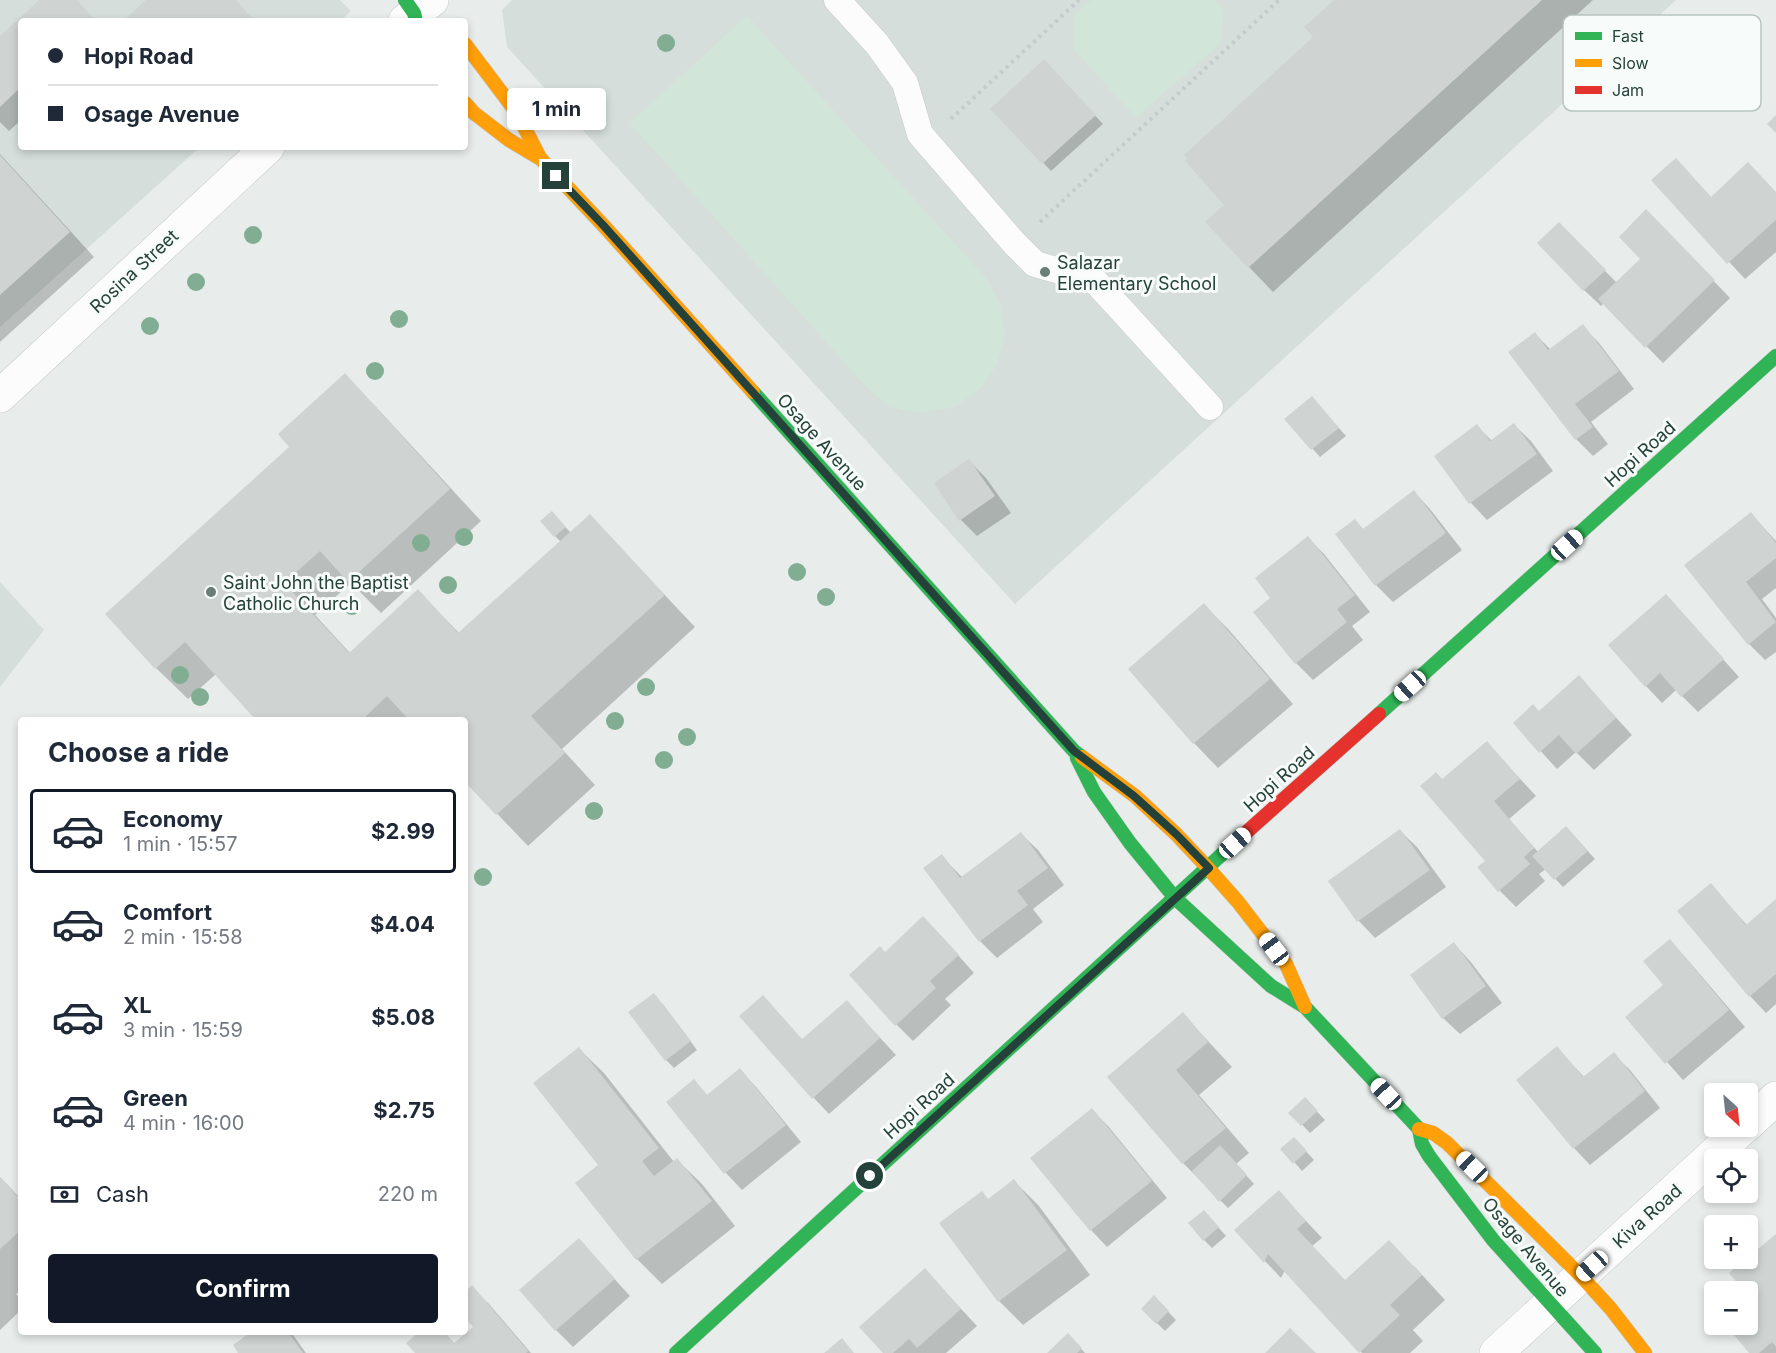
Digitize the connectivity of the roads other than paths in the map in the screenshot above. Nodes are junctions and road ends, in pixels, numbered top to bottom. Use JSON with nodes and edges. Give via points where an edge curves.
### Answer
{"nodes":[{"id":1,"x":837,"y":0,"type":"edge"},
{"id":2,"x":468,"y":48,"type":"edge"},
{"id":3,"x":468,"y":106,"type":"edge"},
{"id":4,"x":265,"y":150,"type":"edge"},
{"id":5,"x":541,"y":159,"type":"junction"},
{"id":6,"x":1776,"y":356,"type":"edge"},
{"id":7,"x":0,"y":396,"type":"edge"},
{"id":8,"x":1210,"y":407,"type":"dead end"},
{"id":9,"x":1074,"y":751,"type":"junction"},
{"id":10,"x":1209,"y":868,"type":"junction"},
{"id":11,"x":1175,"y":898,"type":"junction"},
{"id":12,"x":1305,"y":1007,"type":"junction"},
{"id":13,"x":1776,"y":1098,"type":"edge"},
{"id":14,"x":1758,"y":1114,"type":"edge"},
{"id":15,"x":1419,"y":1129,"type":"junction"},
{"id":16,"x":1733,"y":1137,"type":"edge"},
{"id":17,"x":1581,"y":1276,"type":"junction"},
{"id":18,"x":1550,"y":1304,"type":"junction"},
{"id":19,"x":676,"y":1353,"type":"edge"},
{"id":20,"x":1496,"y":1353,"type":"edge"},
{"id":21,"x":1595,"y":1353,"type":"edge"},
{"id":22,"x":1645,"y":1353,"type":"edge"}],
"edges":[{"from":1,"to":8,"type":"lane","via":[[878,44],[905,83],[920,134],[1014,243],[1035,264],[1095,281]]},
{"from":2,"to":5,"type":"street","name":"Osage Avenue","via":[[517,113]]},
{"from":3,"to":5,"type":"street","name":"Osage Avenue","via":[[509,140]]},
{"from":4,"to":7,"type":"street","name":"Rosina Street"},
{"from":5,"to":9,"type":"street","name":"Osage Avenue"},
{"from":6,"to":10,"type":"street","name":"Hopi Road"},
{"from":9,"to":10,"type":"street","name":"Osage Avenue","via":[[1134,796]]},
{"from":9,"to":11,"type":"street","name":"Osage Avenue","via":[[1094,792]]},
{"from":10,"to":11,"type":"street","name":"Hopi Road"},
{"from":10,"to":12,"type":"street","name":"Osage Avenue","via":[[1286,964]]},
{"from":11,"to":12,"type":"street","name":"Osage Avenue","via":[[1271,986]]},
{"from":11,"to":19,"type":"street","name":"Hopi Road"},
{"from":12,"to":15,"type":"street","name":"Osage Avenue"},
{"from":13,"to":14,"type":"street","name":"Kiva Road"},
{"from":15,"to":17,"type":"street","name":"Osage Avenue","via":[[1446,1143]]},
{"from":15,"to":18,"type":"street","name":"Osage Avenue","via":[[1429,1156],[1493,1240]]},
{"from":16,"to":17,"type":"street","name":"Kiva Road"},
{"from":17,"to":18,"type":"street","name":"Kiva Road"},
{"from":17,"to":22,"type":"street","name":"Osage Avenue"},
{"from":18,"to":20,"type":"street","name":"Kiva Road"},
{"from":18,"to":21,"type":"street","name":"Osage Avenue"}]}
